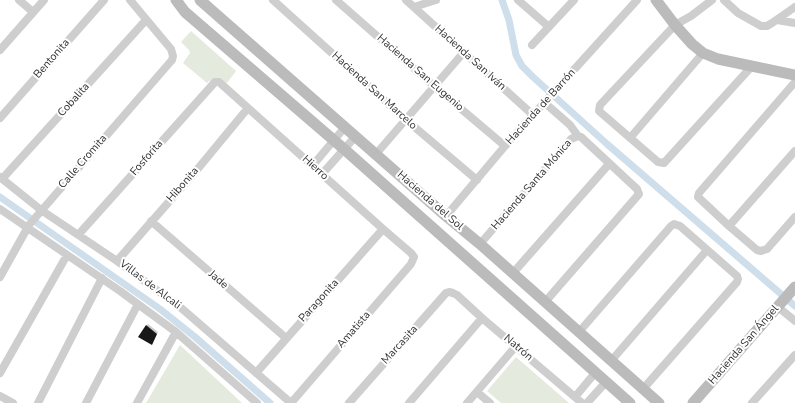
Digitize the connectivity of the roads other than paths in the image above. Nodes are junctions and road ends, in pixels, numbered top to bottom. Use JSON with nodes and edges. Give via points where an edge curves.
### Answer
{"nodes":[{"id":1,"x":19,"y":0,"type":"edge"},
{"id":2,"x":44,"y":0,"type":"edge"},
{"id":3,"x":104,"y":0,"type":"edge"},
{"id":4,"x":130,"y":0,"type":"edge"},
{"id":5,"x":176,"y":0,"type":"edge"},
{"id":6,"x":200,"y":0,"type":"edge"},
{"id":7,"x":273,"y":0,"type":"edge"},
{"id":8,"x":336,"y":0,"type":"edge"},
{"id":9,"x":406,"y":0,"type":"edge"},
{"id":10,"x":436,"y":0,"type":"edge"},
{"id":11,"x":518,"y":0,"type":"edge"},
{"id":12,"x":574,"y":0,"type":"edge"},
{"id":13,"x":637,"y":0,"type":"edge"},
{"id":14,"x":656,"y":0,"type":"edge"},
{"id":15,"x":712,"y":0,"type":"edge"},
{"id":16,"x":728,"y":1,"type":"edge"},
{"id":17,"x":795,"y":6,"type":"edge"},
{"id":18,"x":414,"y":7,"type":"junction"},
{"id":19,"x":33,"y":12,"type":"junction"},
{"id":20,"x":146,"y":20,"type":"junction"},
{"id":21,"x":777,"y":20,"type":"junction"},
{"id":22,"x":795,"y":23,"type":"edge"},
{"id":23,"x":675,"y":25,"type":"junction"},
{"id":24,"x":549,"y":27,"type":"junction"},
{"id":25,"x":532,"y":45,"type":"dead end"},
{"id":26,"x":0,"y":50,"type":"edge"},
{"id":27,"x":464,"y":52,"type":"junction"},
{"id":28,"x":703,"y":53,"type":"junction"},
{"id":29,"x":752,"y":66,"type":"junction"},
{"id":30,"x":795,"y":75,"type":"edge"},
{"id":31,"x":215,"y":82,"type":"joint"},
{"id":32,"x":795,"y":82,"type":"edge"},
{"id":33,"x":434,"y":86,"type":"junction"},
{"id":34,"x":546,"y":101,"type":"junction"},
{"id":35,"x":248,"y":108,"type":"junction"},
{"id":36,"x":534,"y":115,"type":"junction"},
{"id":37,"x":0,"y":118,"type":"edge"},
{"id":38,"x":405,"y":119,"type":"junction"},
{"id":39,"x":345,"y":127,"type":"junction"},
{"id":40,"x":578,"y":136,"type":"junction"},
{"id":41,"x":355,"y":137,"type":"junction"},
{"id":42,"x":630,"y":138,"type":"junction"},
{"id":43,"x":334,"y":141,"type":"junction"},
{"id":44,"x":505,"y":146,"type":"junction"},
{"id":45,"x":344,"y":149,"type":"junction"},
{"id":46,"x":795,"y":151,"type":"edge"},
{"id":47,"x":376,"y":154,"type":"junction"},
{"id":48,"x":609,"y":164,"type":"junction"},
{"id":49,"x":313,"y":165,"type":"junction"},
{"id":50,"x":322,"y":174,"type":"junction"},
{"id":51,"x":1,"y":178,"type":"edge"},
{"id":52,"x":477,"y":180,"type":"junction"},
{"id":53,"x":0,"y":209,"type":"edge"},
{"id":54,"x":40,"y":212,"type":"junction"},
{"id":55,"x":446,"y":216,"type":"junction"},
{"id":56,"x":795,"y":217,"type":"edge"},
{"id":57,"x":151,"y":221,"type":"junction"},
{"id":58,"x":28,"y":226,"type":"junction"},
{"id":59,"x":730,"y":226,"type":"junction"},
{"id":60,"x":383,"y":229,"type":"junction"},
{"id":61,"x":79,"y":234,"type":"junction"},
{"id":62,"x":480,"y":244,"type":"junction"},
{"id":63,"x":707,"y":250,"type":"junction"},
{"id":64,"x":67,"y":255,"type":"junction"},
{"id":65,"x":414,"y":257,"type":"joint"},
{"id":66,"x":117,"y":260,"type":"junction"},
{"id":67,"x":513,"y":273,"type":"junction"},
{"id":68,"x":0,"y":277,"type":"edge"},
{"id":69,"x":102,"y":278,"type":"junction"},
{"id":70,"x":795,"y":288,"type":"edge"},
{"id":71,"x":453,"y":293,"type":"joint"},
{"id":72,"x":545,"y":302,"type":"junction"},
{"id":73,"x":138,"y":304,"type":"junction"},
{"id":74,"x":780,"y":305,"type":"junction"},
{"id":75,"x":482,"y":318,"type":"junction"},
{"id":76,"x":795,"y":321,"type":"edge"},
{"id":77,"x":176,"y":332,"type":"junction"},
{"id":78,"x":579,"y":332,"type":"junction"},
{"id":79,"x":286,"y":338,"type":"junction"},
{"id":80,"x":516,"y":346,"type":"junction"},
{"id":81,"x":795,"y":356,"type":"edge"},
{"id":82,"x":611,"y":361,"type":"junction"},
{"id":83,"x":0,"y":373,"type":"edge"},
{"id":84,"x":256,"y":373,"type":"junction"},
{"id":85,"x":596,"y":373,"type":"junction"},
{"id":86,"x":606,"y":382,"type":"junction"},
{"id":87,"x":644,"y":389,"type":"junction"},
{"id":88,"x":477,"y":392,"type":"junction"},
{"id":89,"x":0,"y":396,"type":"edge"},
{"id":90,"x":575,"y":396,"type":"junction"},
{"id":91,"x":13,"y":403,"type":"edge"},
{"id":92,"x":38,"y":403,"type":"edge"},
{"id":93,"x":86,"y":403,"type":"edge"},
{"id":94,"x":137,"y":403,"type":"edge"},
{"id":95,"x":257,"y":403,"type":"edge"},
{"id":96,"x":291,"y":403,"type":"edge"},
{"id":97,"x":349,"y":403,"type":"edge"},
{"id":98,"x":409,"y":403,"type":"edge"},
{"id":99,"x":467,"y":403,"type":"edge"},
{"id":100,"x":490,"y":403,"type":"edge"},
{"id":101,"x":582,"y":403,"type":"edge"},
{"id":102,"x":587,"y":403,"type":"edge"},
{"id":103,"x":630,"y":403,"type":"edge"},
{"id":104,"x":659,"y":403,"type":"edge"},
{"id":105,"x":693,"y":403,"type":"edge"},
{"id":106,"x":752,"y":403,"type":"edge"}],
"edges":[{"from":1,"to":19,"type":"street"},
{"from":2,"to":19,"type":"street"},
{"from":3,"to":37,"type":"street","name":"Bentonita"},
{"from":4,"to":20,"type":"street"},
{"from":5,"to":43,"type":"street","name":"Hacienda del Sol","via":[[185,12]]},
{"from":6,"to":39,"type":"street","name":"Hacienda del Sol"},
{"from":7,"to":38,"type":"street","name":"Hacienda San Marcelo"},
{"from":8,"to":33,"type":"street","name":"Hacienda San Eugenio"},
{"from":9,"to":18,"type":"street","name":"Hacienda San Iván"},
{"from":10,"to":18,"type":"street"},
{"from":11,"to":24,"type":"street"},
{"from":12,"to":24,"type":"street"},
{"from":13,"to":34,"type":"street","name":"Hacienda de Barrón"},
{"from":14,"to":23,"type":"street"},
{"from":15,"to":23,"type":"street"},
{"from":16,"to":21,"type":"street","via":[[738,13],[756,24],[767,26]]},
{"from":17,"to":21,"type":"street"},
{"from":18,"to":27,"type":"street","name":"Hacienda San Iván"},
{"from":19,"to":26,"type":"street"},
{"from":20,"to":51,"type":"street","name":"Cobalita"},
{"from":20,"to":54,"type":"street","name":"Calle Cromita","via":[[171,49],[172,60]]},
{"from":21,"to":22,"type":"street"},
{"from":23,"to":28,"type":"street"},
{"from":23,"to":42,"type":"street","via":[[598,108]]},
{"from":24,"to":25,"type":"street"},
{"from":27,"to":33,"type":"street"},
{"from":27,"to":36,"type":"street","name":"Hacienda San Iván"},
{"from":28,"to":29,"type":"street"},
{"from":28,"to":42,"type":"street"},
{"from":29,"to":30,"type":"street"},
{"from":29,"to":42,"type":"street","via":[[664,163],[658,162]]},
{"from":31,"to":35,"type":"street","name":"Hierro","via":[[219,82]]},
{"from":31,"to":61,"type":"street","name":"Fosforita"},
{"from":32,"to":59,"type":"street","via":[[698,195],[699,199]]},
{"from":33,"to":38,"type":"street"},
{"from":33,"to":44,"type":"street","name":"Hacienda San Eugenio"},
{"from":34,"to":36,"type":"street","name":"Hacienda de Barrón"},
{"from":34,"to":40,"type":"street"},
{"from":35,"to":49,"type":"street","name":"Hierro"},
{"from":35,"to":57,"type":"street","name":"Hibonita"},
{"from":36,"to":44,"type":"street","name":"Hacienda de Barrón"},
{"from":38,"to":47,"type":"street"},
{"from":38,"to":52,"type":"street","name":"Hacienda San Marcelo"},
{"from":39,"to":41,"type":"street","name":"Hacienda del Sol"},
{"from":39,"to":43,"type":"street"},
{"from":40,"to":48,"type":"street","name":"Hacienda Santa Mónica"},
{"from":40,"to":62,"type":"street","name":"Hacienda Santa Mónica","via":[[571,139]]},
{"from":41,"to":45,"type":"street"},
{"from":41,"to":47,"type":"street","name":"Hacienda del Sol"},
{"from":43,"to":45,"type":"street","name":"Hacienda del Sol"},
{"from":43,"to":49,"type":"street"},
{"from":44,"to":52,"type":"street","name":"Hacienda de Barrón"},
{"from":45,"to":50,"type":"street"},
{"from":45,"to":85,"type":"street","name":"Hacienda del Sol"},
{"from":46,"to":59,"type":"street"},
{"from":47,"to":55,"type":"street","name":"Hacienda del Sol"},
{"from":48,"to":67,"type":"street"},
{"from":48,"to":72,"type":"street","name":"Hacienda Santa Mónica","via":[[639,191],[637,197]]},
{"from":49,"to":50,"type":"street","name":"Hierro"},
{"from":50,"to":60,"type":"street","name":"Hierro"},
{"from":51,"to":54,"type":"street","name":"Villas de Alcali"},
{"from":52,"to":55,"type":"street","name":"Hacienda de Barrón"},
{"from":53,"to":58,"type":"street","name":"Villas de Alcali"},
{"from":54,"to":58,"type":"street","name":"Calle Cromita"},
{"from":54,"to":61,"type":"street","name":"Villas de Alcali"},
{"from":55,"to":62,"type":"street","name":"Hacienda del Sol"},
{"from":56,"to":59,"type":"street","via":[[767,249],[761,251]]},
{"from":57,"to":66,"type":"street","name":"Hibonita"},
{"from":57,"to":79,"type":"street","name":"Jade"},
{"from":58,"to":64,"type":"street","name":"Villas de Alcali"},
{"from":58,"to":68,"type":"street","name":"Calle Cromita"},
{"from":60,"to":65,"type":"street","name":"Hierro"},
{"from":60,"to":79,"type":"street","name":"Paragonita"},
{"from":61,"to":66,"type":"street","name":"Villas de Alcali"},
{"from":62,"to":67,"type":"street","name":"Hacienda del Sol"},
{"from":63,"to":78,"type":"street","via":[[677,224],[671,226]]},
{"from":63,"to":82,"type":"street"},
{"from":63,"to":87,"type":"street","via":[[738,278],[737,282]]},
{"from":64,"to":69,"type":"street","name":"Villas de Alcali"},
{"from":64,"to":83,"type":"street"},
{"from":65,"to":96,"type":"street","name":"Amatista","via":[[412,264]]},
{"from":66,"to":84,"type":"street","name":"Villas de Alcali","via":[[180,308]]},
{"from":67,"to":72,"type":"street","name":"Hacienda del Sol"},
{"from":69,"to":73,"type":"street","name":"Villas de Alcali"},
{"from":69,"to":92,"type":"street"},
{"from":70,"to":74,"type":"street","name":"Hacienda San Ángel"},
{"from":71,"to":75,"type":"street","name":"Natrón"},
{"from":71,"to":97,"type":"street","name":"Marcasita","via":[[446,293]]},
{"from":72,"to":78,"type":"street","name":"Hacienda del Sol"},
{"from":73,"to":77,"type":"street","name":"Villas de Alcali"},
{"from":73,"to":93,"type":"street"},
{"from":74,"to":76,"type":"street"},
{"from":74,"to":105,"type":"street","name":"Hacienda San Ángel"},
{"from":75,"to":80,"type":"street","name":"Natrón"},
{"from":75,"to":98,"type":"street"},
{"from":77,"to":94,"type":"street"},
{"from":77,"to":95,"type":"street","name":"Villas de Alcali"},
{"from":78,"to":82,"type":"street","name":"Hacienda del Sol"},
{"from":79,"to":84,"type":"street","name":"Paragonita"},
{"from":80,"to":88,"type":"street"},
{"from":80,"to":90,"type":"street","name":"Natrón"},
{"from":81,"to":106,"type":"street"},
{"from":82,"to":87,"type":"street","name":"Hacienda del Sol"},
{"from":84,"to":96,"type":"street","name":"Villas de Alcali"},
{"from":85,"to":86,"type":"street","name":"Hacienda del Sol"},
{"from":85,"to":90,"type":"street"},
{"from":86,"to":102,"type":"street"},
{"from":86,"to":103,"type":"street","name":"Hacienda del Sol"},
{"from":87,"to":104,"type":"street","name":"Hacienda del Sol"},
{"from":88,"to":99,"type":"street"},
{"from":88,"to":100,"type":"street"},
{"from":89,"to":91,"type":"street"},
{"from":90,"to":101,"type":"street","name":"Natrón"}]}
